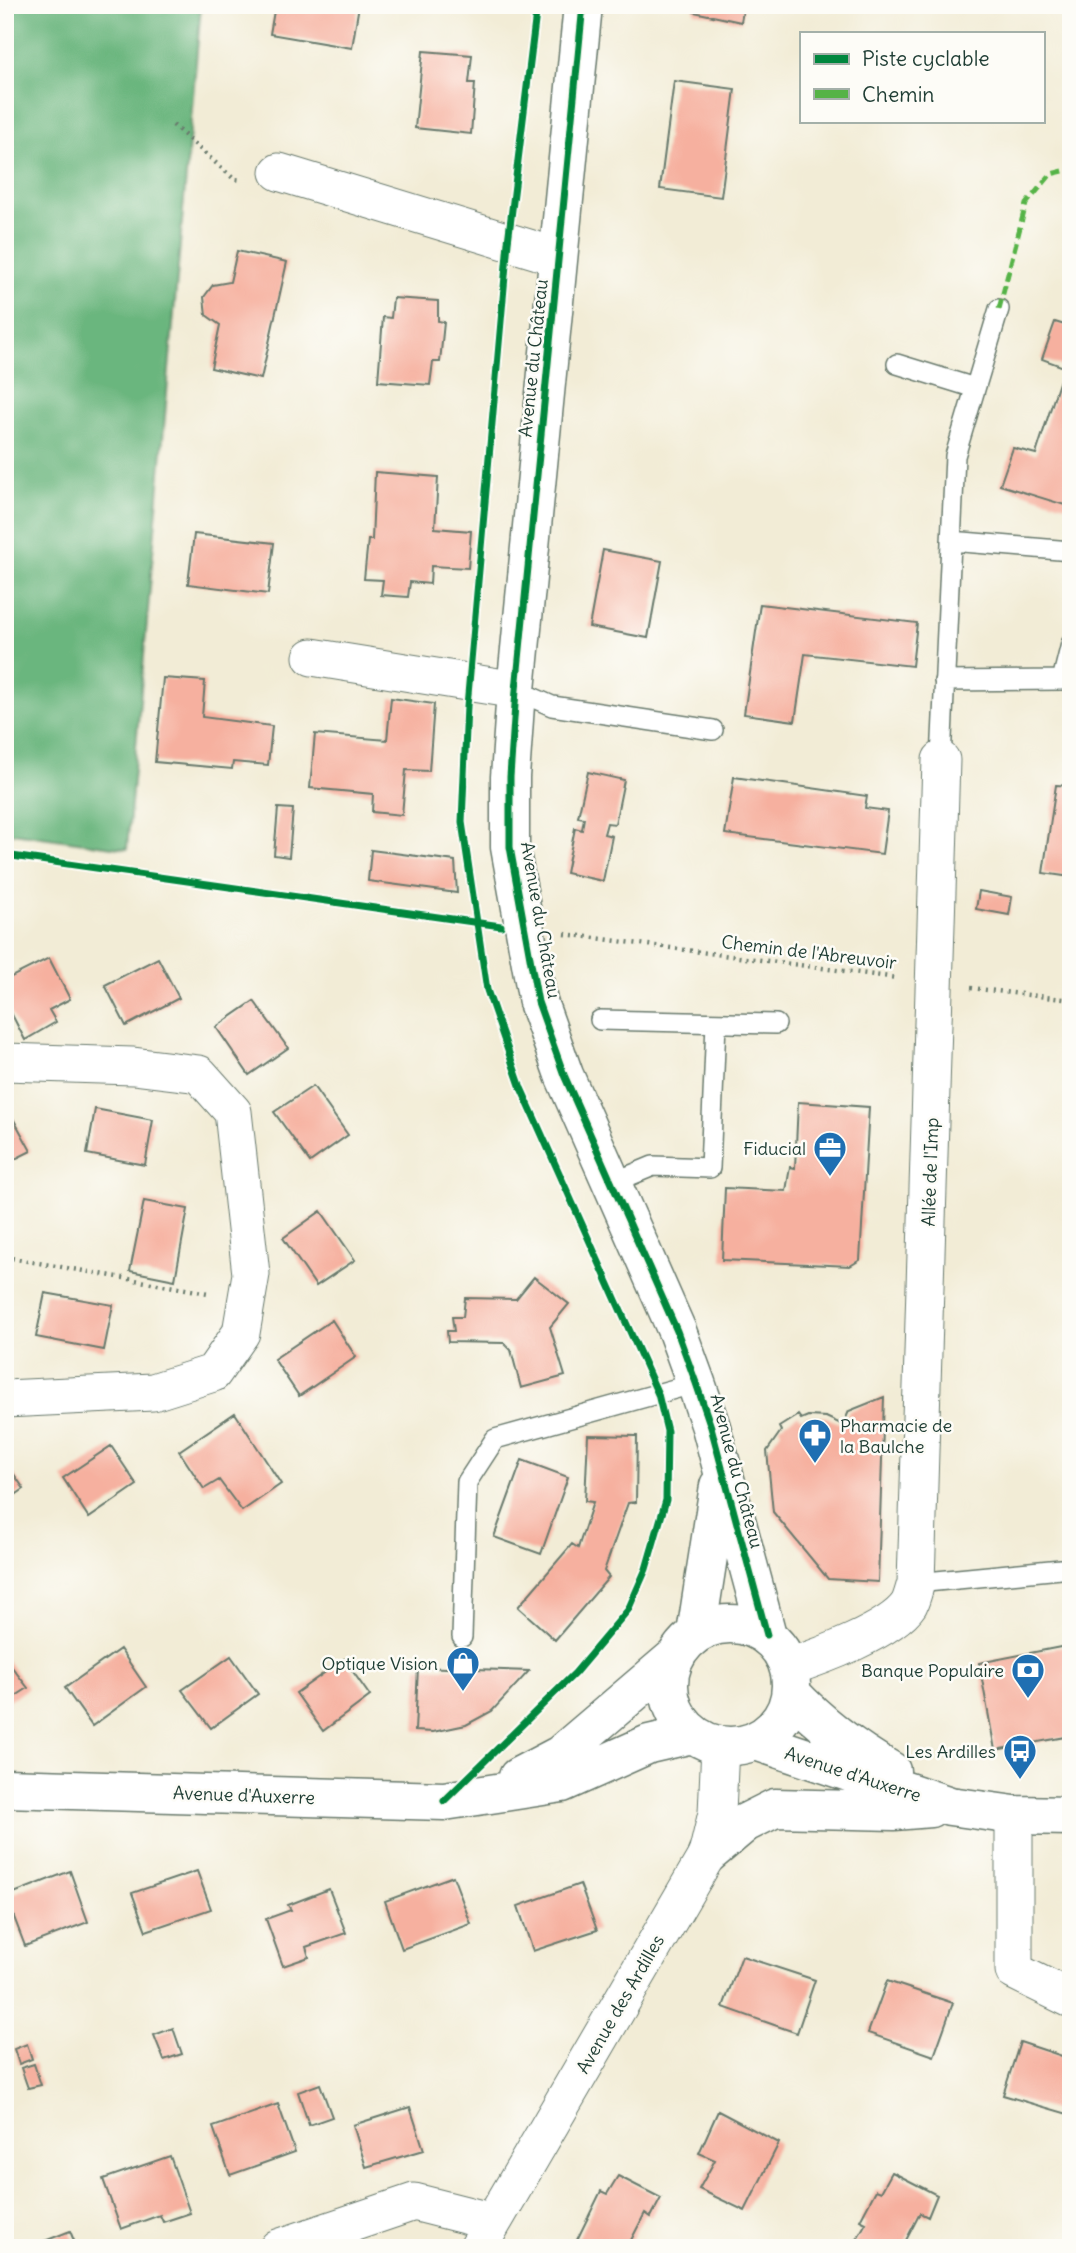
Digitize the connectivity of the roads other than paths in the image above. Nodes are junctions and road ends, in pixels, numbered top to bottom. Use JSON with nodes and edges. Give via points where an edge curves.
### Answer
{"nodes":[{"id":1,"x":583,"y":5,"type":"edge"},
{"id":2,"x":279,"y":172,"type":"road end"},
{"id":3,"x":558,"y":257,"type":"junction"},
{"id":4,"x":999,"y":309,"type":"dead end"},
{"id":5,"x":897,"y":364,"type":"dead end"},
{"id":6,"x":975,"y":388,"type":"junction"},
{"id":7,"x":951,"y":541,"type":"junction"},
{"id":8,"x":1071,"y":551,"type":"edge"},
{"id":9,"x":1071,"y":644,"type":"edge"},
{"id":10,"x":312,"y":657,"type":"dead end"},
{"id":11,"x":944,"y":681,"type":"junction"},
{"id":12,"x":516,"y":690,"type":"junction"},
{"id":13,"x":713,"y":730,"type":"dead end"},
{"id":14,"x":941,"y":760,"type":"joint"},
{"id":15,"x":600,"y":1020,"type":"dead end"},
{"id":16,"x":716,"y":1023,"type":"junction"},
{"id":17,"x":776,"y":1024,"type":"dead end"},
{"id":18,"x":5,"y":1062,"type":"edge"},
{"id":19,"x":612,"y":1184,"type":"junction"},
{"id":20,"x":696,"y":1383,"type":"junction"},
{"id":21,"x":5,"y":1399,"type":"edge"},
{"id":22,"x":722,"y":1466,"type":"junction"},
{"id":23,"x":1071,"y":1568,"type":"edge"},
{"id":24,"x":916,"y":1583,"type":"junction"},
{"id":25,"x":767,"y":1636,"type":"junction"},
{"id":26,"x":462,"y":1637,"type":"dead end"},
{"id":27,"x":685,"y":1645,"type":"junction"},
{"id":28,"x":790,"y":1680,"type":"junction"},
{"id":29,"x":723,"y":1740,"type":"junction"},
{"id":30,"x":5,"y":1788,"type":"edge"},
{"id":31,"x":482,"y":1796,"type":"junction"},
{"id":32,"x":950,"y":1806,"type":"junction"},
{"id":33,"x":1014,"y":1815,"type":"junction"},
{"id":34,"x":1071,"y":1816,"type":"edge"},
{"id":35,"x":707,"y":1855,"type":"junction"},
{"id":36,"x":1071,"y":1999,"type":"edge"},
{"id":37,"x":485,"y":2235,"type":"edge"},
{"id":38,"x":278,"y":2248,"type":"edge"}],
"edges":[{"from":1,"to":3,"type":"main road","name":"Avenue du Château"},
{"from":2,"to":3,"type":"street"},
{"from":3,"to":12,"type":"main road","name":"Avenue du Château"},
{"from":4,"to":6,"type":"lane"},
{"from":5,"to":6,"type":"lane"},
{"from":6,"to":7,"type":"lane","via":[[955,456]]},
{"from":7,"to":8,"type":"lane"},
{"from":7,"to":11,"type":"lane"},
{"from":9,"to":11,"type":"lane","via":[[1062,680]]},
{"from":10,"to":12,"type":"street"},
{"from":11,"to":14,"type":"lane"},
{"from":12,"to":13,"type":"lane","via":[[552,706]]},
{"from":12,"to":19,"type":"main road","name":"Avenue du Château","via":[[510,847],[523,928],[543,1014],[564,1075]]},
{"from":14,"to":24,"type":"street","name":"Allée de l'Imp"},
{"from":15,"to":16,"type":"lane"},
{"from":16,"to":17,"type":"lane"},
{"from":16,"to":19,"type":"lane","via":[[710,1168],[653,1166]]},
{"from":18,"to":21,"type":"street","via":[[133,1066],[199,1074],[233,1112],[251,1274],[242,1333],[213,1373],[153,1392]]},
{"from":19,"to":20,"type":"main road","name":"Avenue du Château"},
{"from":20,"to":22,"type":"main road","name":"Avenue du Château"},
{"from":20,"to":26,"type":"lane","via":[[495,1439],[467,1482]]},
{"from":22,"to":25,"type":"main road","name":"Avenue du Château"},
{"from":22,"to":27,"type":"main road","name":"Avenue du Château"},
{"from":23,"to":24,"type":"lane"},
{"from":24,"to":28,"type":"street","via":[[909,1604],[893,1619]]},
{"from":25,"to":27,"type":"main road","via":[[731,1623],[713,1626]]},
{"from":25,"to":28,"type":"main road","via":[[781,1649]]},
{"from":27,"to":29,"type":"main road","via":[[668,1678],[670,1699],[678,1719]]},
{"from":27,"to":31,"type":"main road","name":"Avenue d'Auxerre","via":[[560,1755]]},
{"from":28,"to":29,"type":"main road","via":[[785,1713],[773,1730]]},
{"from":28,"to":32,"type":"main road","name":"Avenue d'Auxerre","via":[[816,1719],[851,1748]]},
{"from":29,"to":31,"type":"main road","name":"Avenue d'Auxerre","via":[[649,1744],[562,1783]]},
{"from":29,"to":32,"type":"main road","name":"Avenue d'Auxerre"},
{"from":29,"to":35,"type":"street","name":"Avenue des Ardilles","via":[[717,1813]]},
{"from":30,"to":31,"type":"main road","name":"Avenue d'Auxerre","via":[[444,1801]]},
{"from":32,"to":33,"type":"main road","name":"Avenue d'Auxerre"},
{"from":32,"to":35,"type":"main road","via":[[894,1811],[775,1808],[745,1823]]},
{"from":33,"to":34,"type":"main road","name":"Avenue d'Auxerre"},
{"from":33,"to":36,"type":"street","via":[[1014,1971]]},
{"from":35,"to":37,"type":"street","name":"Avenue des Ardilles"},
{"from":37,"to":38,"type":"street","via":[[414,2202]]}]}
